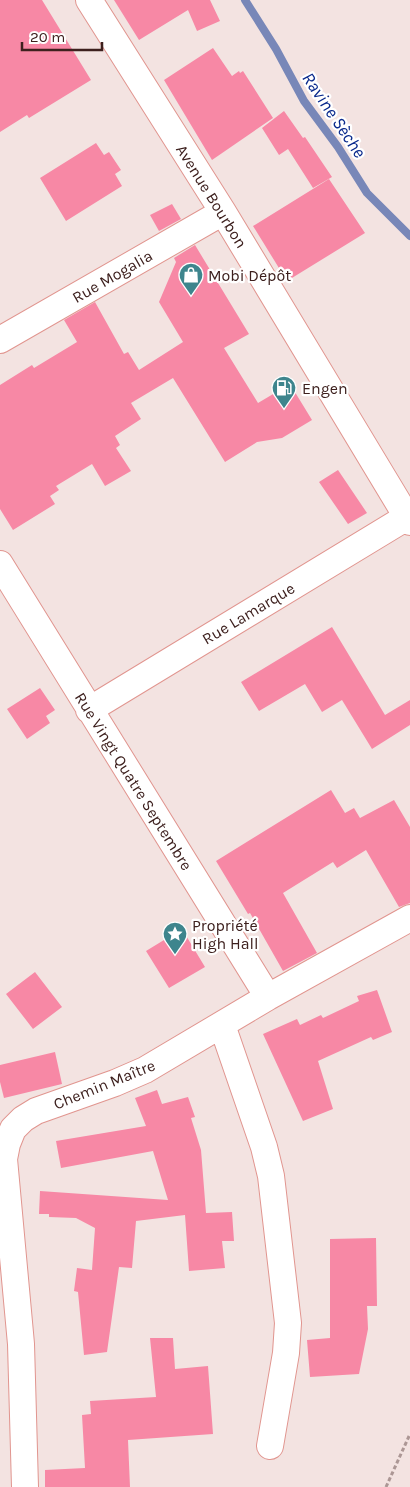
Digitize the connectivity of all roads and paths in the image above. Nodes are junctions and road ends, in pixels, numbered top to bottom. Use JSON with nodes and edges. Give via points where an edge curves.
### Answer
{"nodes":[{"id":1,"x":89,"y":0,"type":"edge"},
{"id":2,"x":223,"y":212,"type":"junction"},
{"id":3,"x":0,"y":340,"type":"edge"},
{"id":4,"x":409,"y":519,"type":"edge"},
{"id":5,"x":0,"y":564,"type":"edge"},
{"id":6,"x":89,"y":710,"type":"junction"},
{"id":7,"x":410,"y":918,"type":"edge"},
{"id":8,"x":268,"y":997,"type":"junction"},
{"id":9,"x":222,"y":1025,"type":"junction"},
{"id":10,"x":11,"y":1344,"type":"edge"},
{"id":11,"x":410,"y":1434,"type":"edge"},
{"id":12,"x":270,"y":1446,"type":"dead end"},
{"id":13,"x":25,"y":1487,"type":"edge"},
{"id":14,"x":386,"y":1487,"type":"edge"}],
"edges":[{"from":1,"to":2,"type":"street","name":"Avenue Bourbon"},
{"from":2,"to":3,"type":"street","name":"Rue Mogalia"},
{"from":2,"to":4,"type":"street","name":"Avenue Bourbon"},
{"from":4,"to":6,"type":"street","name":"Rue Lamarque"},
{"from":5,"to":6,"type":"street","name":"Rue Vingt Quatre Septembre"},
{"from":6,"to":8,"type":"street","name":"Rue Vingt Quatre Septembre"},
{"from":7,"to":8,"type":"street","name":"Chemin Maître"},
{"from":8,"to":9,"type":"street","name":"Chemin Maître"},
{"from":9,"to":10,"type":"street","name":"Chemin Maître","via":[[145,1070],[36,1111],[13,1129],[4,1159]]},
{"from":9,"to":12,"type":"street","via":[[271,1176],[288,1323]]},
{"from":10,"to":13,"type":"street","name":"Chemin Maître"},
{"from":11,"to":14,"type":"path"}]}
